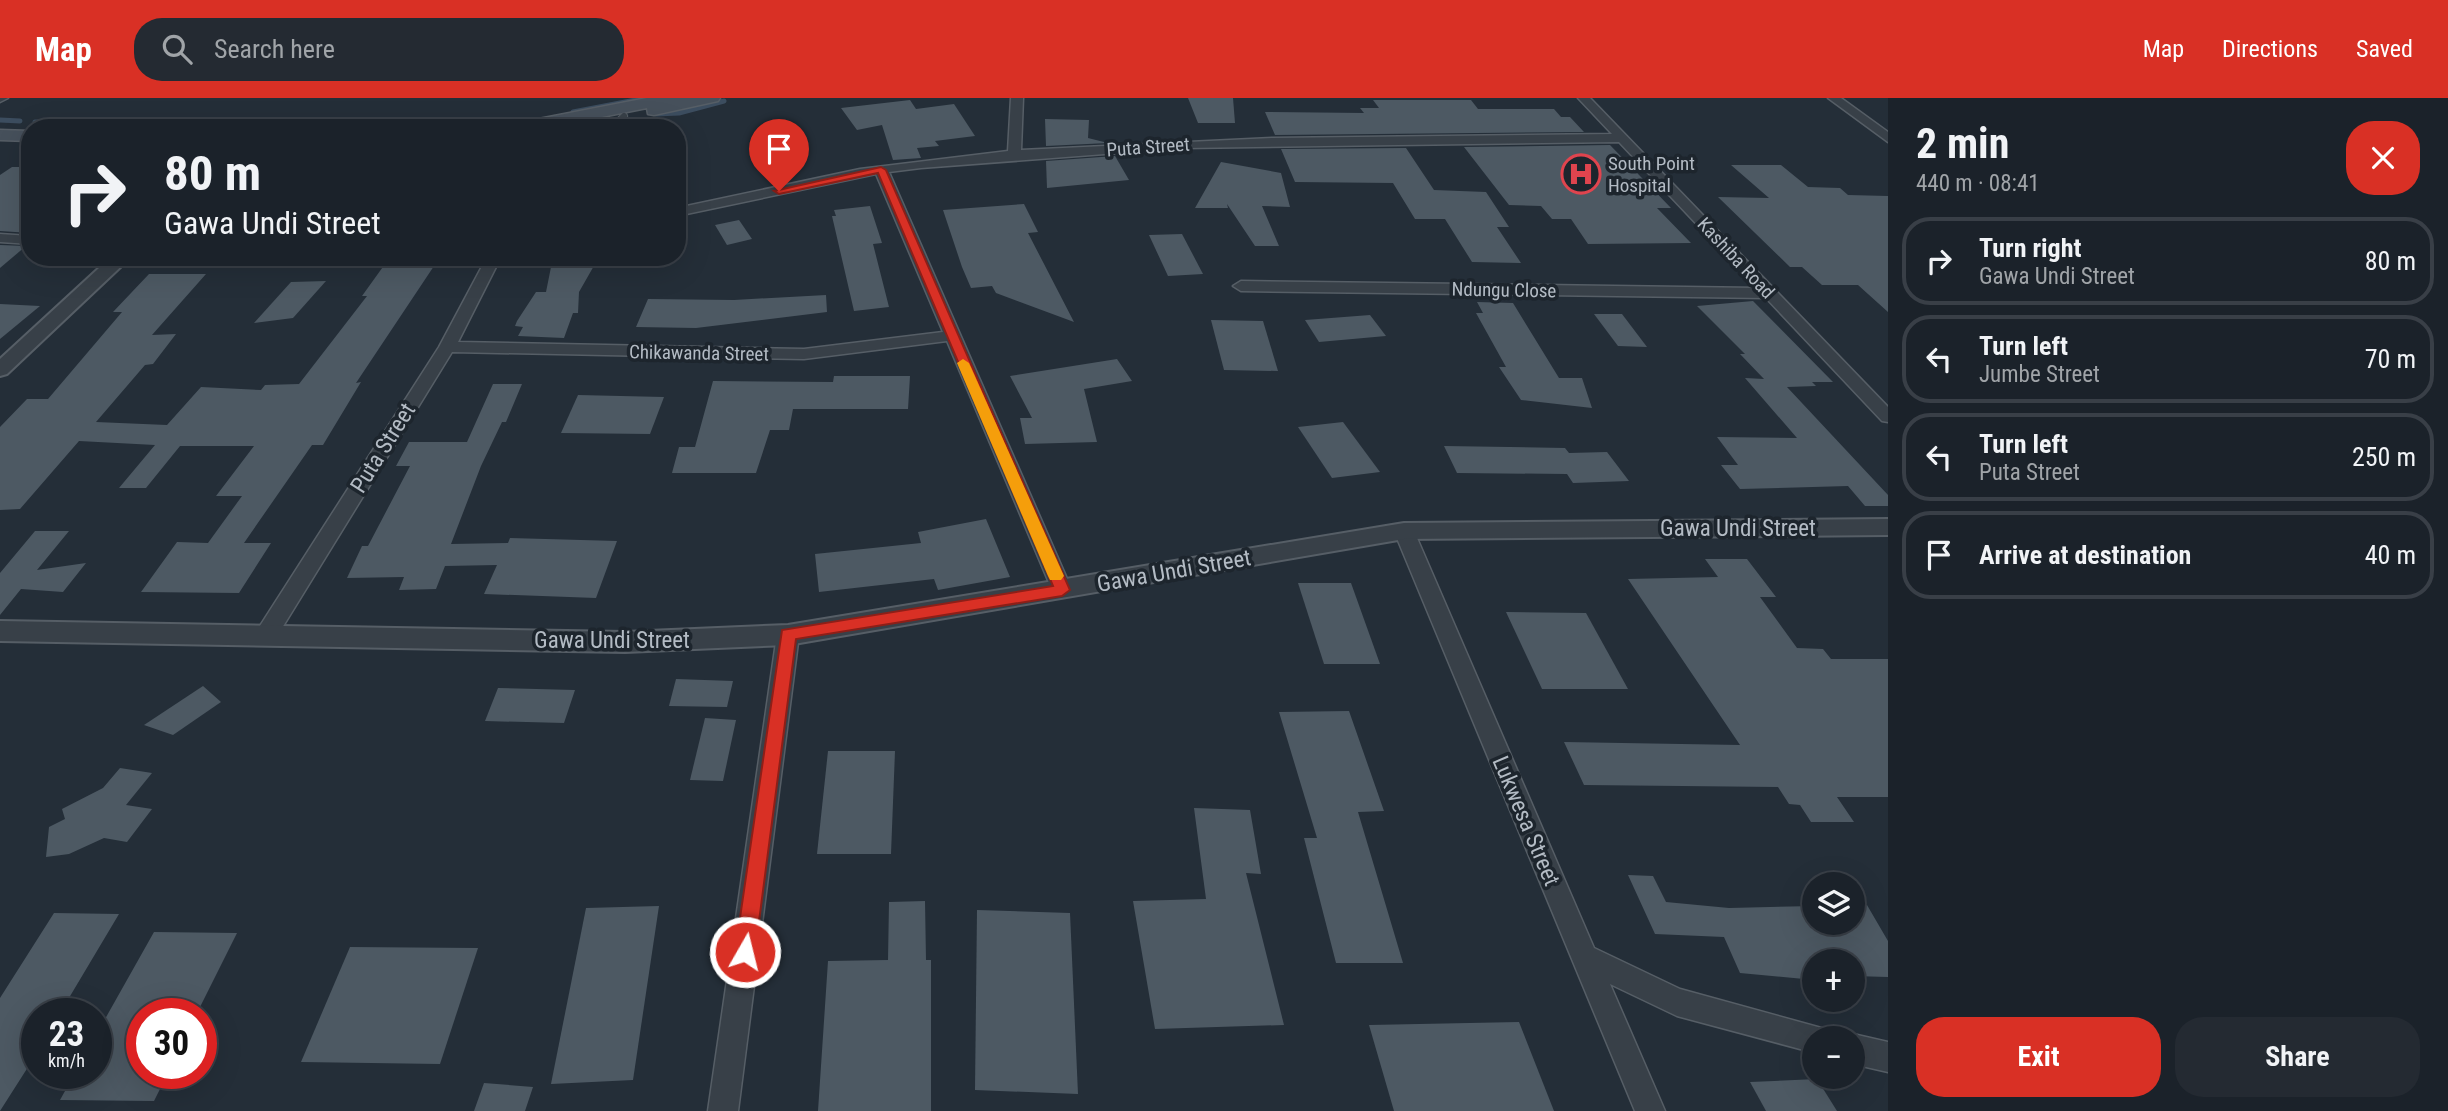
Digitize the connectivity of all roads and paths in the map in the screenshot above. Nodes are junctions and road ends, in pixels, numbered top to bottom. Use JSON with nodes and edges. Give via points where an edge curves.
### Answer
{"nodes":[{"id":1,"x":673,"y":98,"type":"edge"},
{"id":2,"x":712,"y":98,"type":"edge"},
{"id":3,"x":1017,"y":98,"type":"edge"},
{"id":4,"x":1584,"y":98,"type":"edge"},
{"id":5,"x":1834,"y":98,"type":"edge"},
{"id":6,"x":564,"y":119,"type":"edge"},
{"id":7,"x":630,"y":119,"type":"edge"},
{"id":8,"x":0,"y":127,"type":"edge"},
{"id":9,"x":21,"y":128,"type":"edge"},
{"id":10,"x":0,"y":135,"type":"edge"},
{"id":11,"x":21,"y":136,"type":"edge"},
{"id":12,"x":1623,"y":138,"type":"junction"},
{"id":13,"x":1888,"y":138,"type":"edge"},
{"id":14,"x":1014,"y":156,"type":"junction"},
{"id":15,"x":881,"y":170,"type":"junction"},
{"id":16,"x":686,"y":210,"type":"edge"},
{"id":17,"x":0,"y":238,"type":"edge"},
{"id":18,"x":21,"y":239,"type":"edge"},
{"id":19,"x":112,"y":266,"type":"edge"},
{"id":20,"x":489,"y":266,"type":"edge"},
{"id":21,"x":1241,"y":286,"type":"dead end"},
{"id":22,"x":1768,"y":293,"type":"junction"},
{"id":23,"x":951,"y":336,"type":"junction"},
{"id":24,"x":447,"y":347,"type":"junction"},
{"id":25,"x":0,"y":370,"type":"edge"},
{"id":26,"x":1888,"y":417,"type":"edge"},
{"id":27,"x":1885,"y":530,"type":"edge"},
{"id":28,"x":1404,"y":531,"type":"junction"},
{"id":29,"x":1062,"y":590,"type":"junction"},
{"id":30,"x":0,"y":631,"type":"edge"},
{"id":31,"x":266,"y":635,"type":"junction"},
{"id":32,"x":788,"y":635,"type":"junction"},
{"id":33,"x":1583,"y":956,"type":"junction"},
{"id":34,"x":1802,"y":1036,"type":"edge"},
{"id":35,"x":1865,"y":1052,"type":"edge"},
{"id":36,"x":1888,"y":1057,"type":"edge"},
{"id":37,"x":723,"y":1111,"type":"edge"},
{"id":38,"x":1650,"y":1111,"type":"edge"}],
"edges":[{"from":1,"to":6,"type":"main road"},
{"from":2,"to":7,"type":"main road"},
{"from":3,"to":14,"type":"street"},
{"from":4,"to":12,"type":"street","name":"Kashiba Road"},
{"from":5,"to":13,"type":"street"},
{"from":8,"to":9,"type":"main road"},
{"from":10,"to":11,"type":"main road"},
{"from":12,"to":14,"type":"street","name":"Puta Street","via":[[1259,139]]},
{"from":12,"to":22,"type":"street","name":"Kashiba Road"},
{"from":14,"to":15,"type":"street","name":"Puta Street"},
{"from":15,"to":16,"type":"street","name":"Puta Street"},
{"from":15,"to":23,"type":"street"},
{"from":17,"to":18,"type":"street"},
{"from":19,"to":25,"type":"street"},
{"from":20,"to":24,"type":"street","name":"Puta Street"},
{"from":21,"to":22,"type":"street","name":"Ndungu Close"},
{"from":22,"to":26,"type":"street","name":"Kashiba Road"},
{"from":23,"to":24,"type":"street","name":"Chikawanda Street","via":[[804,354]]},
{"from":23,"to":29,"type":"street"},
{"from":24,"to":31,"type":"street","name":"Puta Street"},
{"from":27,"to":28,"type":"street","name":"Gawa Undi Street"},
{"from":28,"to":29,"type":"street","name":"Gawa Undi Street"},
{"from":28,"to":33,"type":"street","name":"Lukwesa Street"},
{"from":29,"to":32,"type":"street","name":"Gawa Undi Street"},
{"from":30,"to":31,"type":"street","name":"Gawa Undi Street"},
{"from":31,"to":32,"type":"street","name":"Gawa Undi Street","via":[[625,642]]},
{"from":32,"to":37,"type":"street"},
{"from":33,"to":34,"type":"street","via":[[1677,1002]]},
{"from":33,"to":38,"type":"street","name":"Lukwesa Street"},
{"from":35,"to":36,"type":"street"}]}
